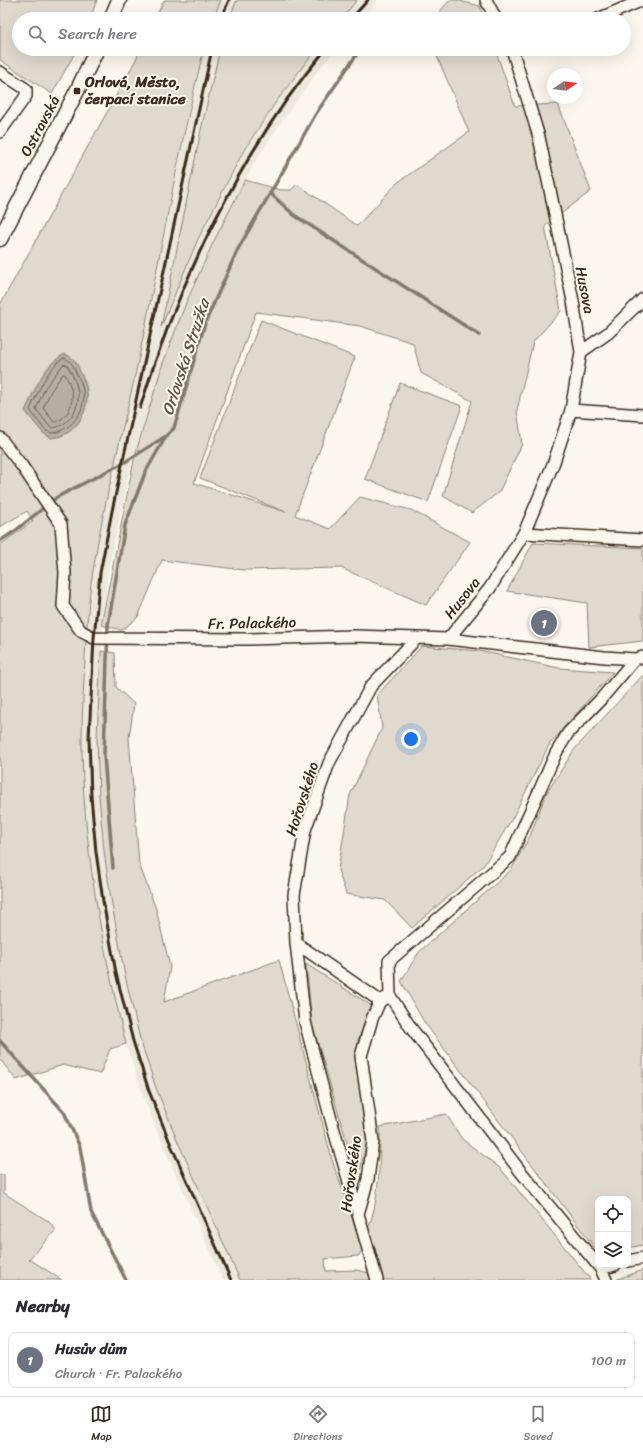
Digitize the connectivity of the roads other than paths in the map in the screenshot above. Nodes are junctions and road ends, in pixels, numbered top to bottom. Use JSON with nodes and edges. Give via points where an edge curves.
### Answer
{"nodes":[{"id":1,"x":119,"y":0,"type":"edge"},
{"id":2,"x":486,"y":0,"type":"edge"},
{"id":3,"x":643,"y":0,"type":"edge"},
{"id":4,"x":114,"y":12,"type":"edge"},
{"id":5,"x":492,"y":12,"type":"edge"},
{"id":6,"x":615,"y":12,"type":"edge"},
{"id":7,"x":94,"y":56,"type":"edge"},
{"id":8,"x":514,"y":56,"type":"edge"},
{"id":9,"x":0,"y":72,"type":"edge"},
{"id":10,"x":0,"y":132,"type":"edge"},
{"id":11,"x":0,"y":239,"type":"edge"},
{"id":12,"x":643,"y":299,"type":"edge"},
{"id":13,"x":581,"y":352,"type":"junction"},
{"id":14,"x":571,"y":410,"type":"junction"},
{"id":15,"x":643,"y":415,"type":"edge"},
{"id":16,"x":0,"y":438,"type":"edge"},
{"id":17,"x":524,"y":533,"type":"junction"},
{"id":18,"x":643,"y":540,"type":"edge"},
{"id":19,"x":417,"y":638,"type":"junction"},
{"id":20,"x":448,"y":639,"type":"junction"},
{"id":21,"x":639,"y":658,"type":"edge"},
{"id":22,"x":296,"y":943,"type":"junction"},
{"id":23,"x":385,"y":998,"type":"junction"},
{"id":24,"x":358,"y":1214,"type":"junction"},
{"id":25,"x":643,"y":1258,"type":"edge"},
{"id":26,"x":631,"y":1260,"type":"edge"},
{"id":27,"x":604,"y":1268,"type":"edge"},
{"id":28,"x":601,"y":1269,"type":"junction"},
{"id":29,"x":377,"y":1280,"type":"edge"},
{"id":30,"x":606,"y":1280,"type":"edge"}],
"edges":[{"from":1,"to":4,"type":"main road"},
{"from":2,"to":5,"type":"street"},
{"from":3,"to":6,"type":"street"},
{"from":7,"to":11,"type":"main road","name":"Ostravská"},
{"from":8,"to":13,"type":"street","name":"Husova","via":[[539,137]]},
{"from":9,"to":10,"type":"street","via":[[26,90],[26,96]]},
{"from":12,"to":13,"type":"street","via":[[608,333]]},
{"from":13,"to":14,"type":"street","name":"Husova"},
{"from":14,"to":15,"type":"street"},
{"from":14,"to":17,"type":"street","name":"Husova","via":[[554,462]]},
{"from":16,"to":19,"type":"street","name":"Fr. Palackého","via":[[61,524],[65,573],[63,606],[81,631],[94,638]]},
{"from":17,"to":18,"type":"street"},
{"from":17,"to":20,"type":"street","name":"Husova","via":[[490,588]]},
{"from":19,"to":20,"type":"street","name":"Fr. Palackého"},
{"from":19,"to":22,"type":"street","name":"Hořovského","via":[[370,686],[329,763],[305,830],[294,895]]},
{"from":20,"to":21,"type":"street","name":"Fr. Palackého"},
{"from":21,"to":23,"type":"street","via":[[568,733],[510,857],[389,961]]},
{"from":22,"to":23,"type":"street"},
{"from":22,"to":24,"type":"street","name":"Hořovského","via":[[305,1022]]},
{"from":23,"to":24,"type":"street","name":"Hořovského","via":[[372,1019],[361,1056],[373,1141],[368,1179]]},
{"from":23,"to":28,"type":"street"},
{"from":24,"to":29,"type":"street","name":"Hořovského"},
{"from":25,"to":26,"type":"street"},
{"from":27,"to":28,"type":"street"},
{"from":28,"to":30,"type":"street"}]}
